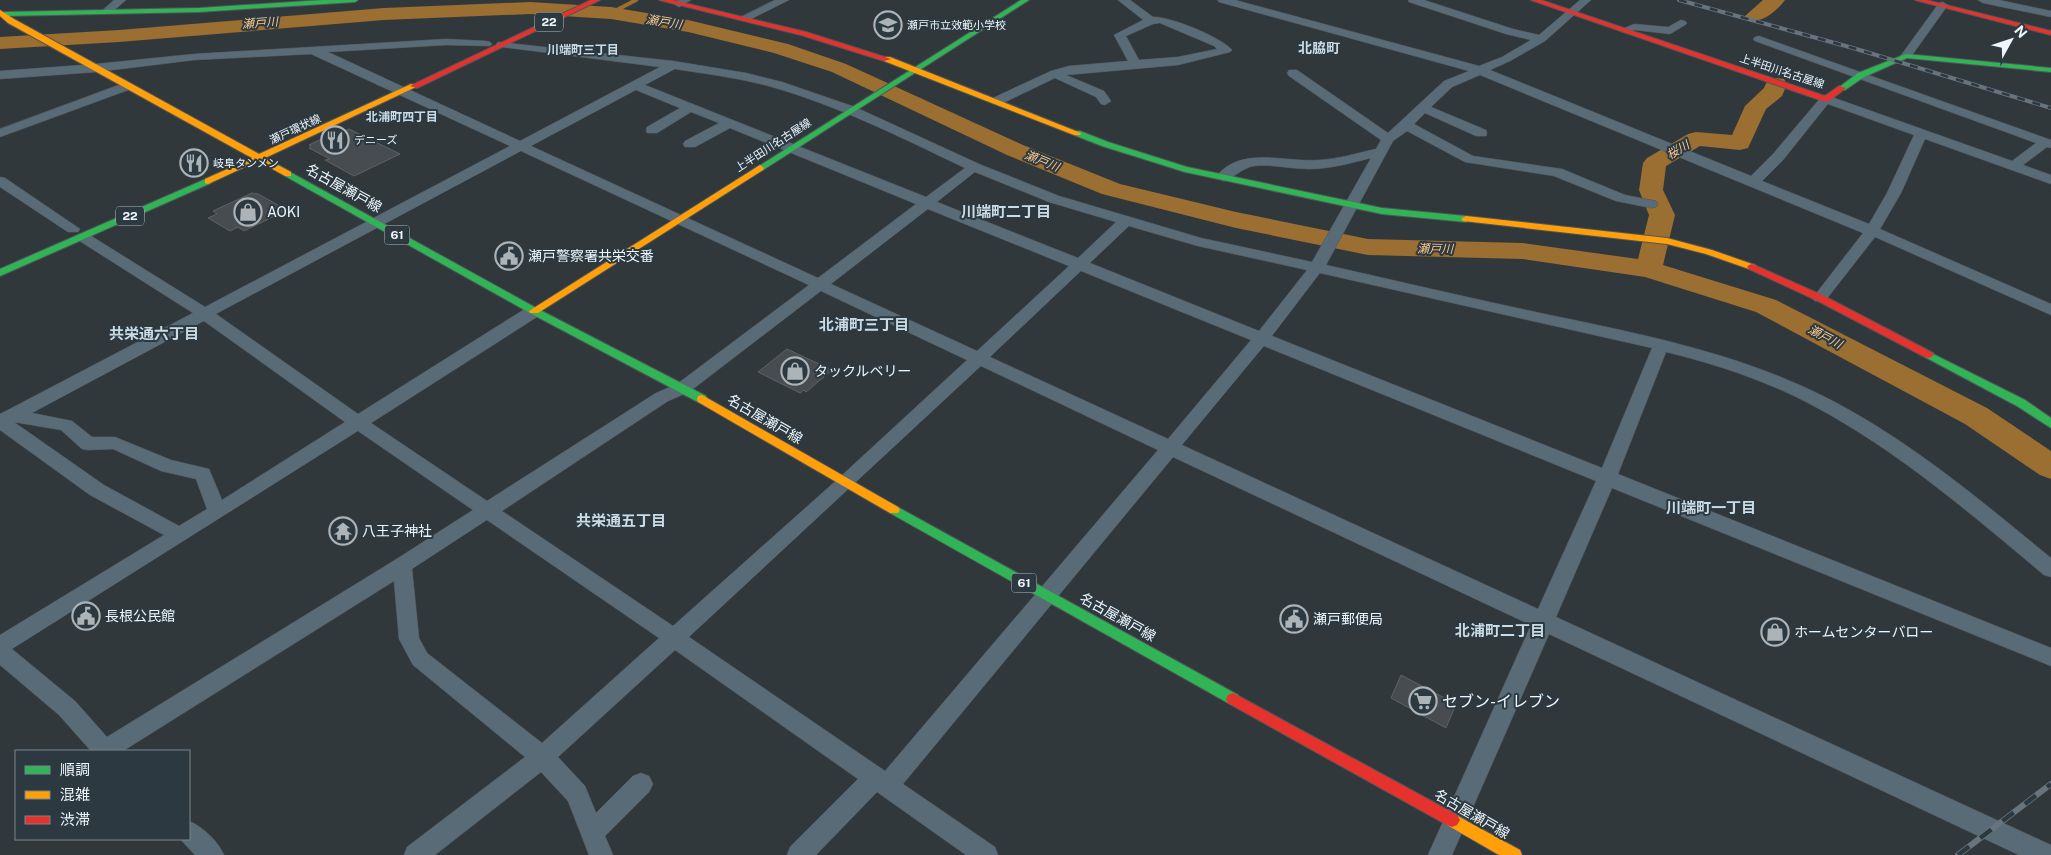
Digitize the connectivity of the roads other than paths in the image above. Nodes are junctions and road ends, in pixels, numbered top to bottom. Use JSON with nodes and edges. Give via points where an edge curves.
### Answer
{"nodes":[{"id":1,"x":121,"y":0,"type":"edge"},
{"id":2,"x":356,"y":0,"type":"edge"},
{"id":3,"x":581,"y":0,"type":"edge"},
{"id":4,"x":597,"y":0,"type":"edge"},
{"id":5,"x":662,"y":0,"type":"edge"},
{"id":6,"x":784,"y":0,"type":"edge"},
{"id":7,"x":1026,"y":0,"type":"edge"},
{"id":8,"x":1123,"y":0,"type":"edge"},
{"id":9,"x":1223,"y":0,"type":"edge"},
{"id":10,"x":1413,"y":0,"type":"edge"},
{"id":11,"x":1534,"y":0,"type":"edge"},
{"id":12,"x":1586,"y":0,"type":"edge"},
{"id":13,"x":1918,"y":0,"type":"edge"},
{"id":14,"x":1983,"y":0,"type":"edge"},
{"id":15,"x":2046,"y":0,"type":"edge"},
{"id":16,"x":682,"y":2,"type":"edge"},
{"id":17,"x":281,"y":3,"type":"edge"},
{"id":18,"x":1945,"y":3,"type":"edge"},
{"id":19,"x":2051,"y":8,"type":"edge"},
{"id":20,"x":107,"y":11,"type":"junction"},
{"id":21,"x":1572,"y":12,"type":"junction"},
{"id":22,"x":2051,"y":14,"type":"edge"},
{"id":23,"x":4,"y":15,"type":"edge"},
{"id":24,"x":745,"y":18,"type":"junction"},
{"id":25,"x":1151,"y":21,"type":"junction"},
{"id":26,"x":1681,"y":23,"type":"dead end"},
{"id":27,"x":1626,"y":30,"type":"junction"},
{"id":28,"x":2051,"y":33,"type":"edge"},
{"id":29,"x":1541,"y":39,"type":"junction"},
{"id":30,"x":1760,"y":39,"type":"dead end"},
{"id":31,"x":486,"y":44,"type":"junction"},
{"id":32,"x":502,"y":44,"type":"junction"},
{"id":33,"x":315,"y":51,"type":"junction"},
{"id":34,"x":1906,"y":56,"type":"junction"},
{"id":35,"x":1134,"y":64,"type":"junction"},
{"id":36,"x":674,"y":65,"type":"junction"},
{"id":37,"x":92,"y":66,"type":"junction"},
{"id":38,"x":918,"y":70,"type":"junction"},
{"id":39,"x":1479,"y":70,"type":"junction"},
{"id":40,"x":2051,"y":70,"type":"edge"},
{"id":41,"x":1293,"y":73,"type":"dead end"},
{"id":42,"x":0,"y":74,"type":"edge"},
{"id":43,"x":1056,"y":74,"type":"junction"},
{"id":44,"x":1861,"y":75,"type":"junction"},
{"id":45,"x":635,"y":85,"type":"junction"},
{"id":46,"x":127,"y":86,"type":"junction"},
{"id":47,"x":398,"y":89,"type":"junction"},
{"id":48,"x":1826,"y":98,"type":"junction"},
{"id":49,"x":997,"y":101,"type":"junction"},
{"id":50,"x":1105,"y":101,"type":"dead end"},
{"id":51,"x":690,"y":107,"type":"junction"},
{"id":52,"x":1423,"y":108,"type":"junction"},
{"id":53,"x":851,"y":110,"type":"junction"},
{"id":54,"x":728,"y":122,"type":"junction"},
{"id":55,"x":1406,"y":125,"type":"junction"},
{"id":56,"x":652,"y":130,"type":"dead end"},
{"id":57,"x":1481,"y":133,"type":"dead end"},
{"id":58,"x":0,"y":134,"type":"edge"},
{"id":59,"x":1921,"y":134,"type":"junction"},
{"id":60,"x":2048,"y":143,"type":"edge"},
{"id":61,"x":690,"y":144,"type":"dead end"},
{"id":62,"x":520,"y":145,"type":"junction"},
{"id":63,"x":1385,"y":145,"type":"junction"},
{"id":64,"x":792,"y":148,"type":"junction"},
{"id":65,"x":255,"y":156,"type":"junction"},
{"id":66,"x":2014,"y":166,"type":"junction"},
{"id":67,"x":974,"y":167,"type":"junction"},
{"id":68,"x":1223,"y":177,"type":"junction"},
{"id":69,"x":2051,"y":180,"type":"edge"},
{"id":70,"x":0,"y":181,"type":"edge"},
{"id":71,"x":1753,"y":182,"type":"junction"},
{"id":72,"x":926,"y":204,"type":"junction"},
{"id":73,"x":1651,"y":204,"type":"dead end"},
{"id":74,"x":1349,"y":211,"type":"junction"},
{"id":75,"x":682,"y":219,"type":"junction"},
{"id":76,"x":1126,"y":221,"type":"junction"},
{"id":77,"x":376,"y":223,"type":"junction"},
{"id":78,"x":1872,"y":231,"type":"junction"},
{"id":79,"x":78,"y":233,"type":"junction"},
{"id":80,"x":0,"y":261,"type":"edge"},
{"id":81,"x":1081,"y":264,"type":"junction"},
{"id":82,"x":1319,"y":264,"type":"junction"},
{"id":83,"x":0,"y":273,"type":"edge"},
{"id":84,"x":819,"y":284,"type":"junction"},
{"id":85,"x":1820,"y":298,"type":"junction"},
{"id":86,"x":2051,"y":310,"type":"edge"},
{"id":87,"x":534,"y":311,"type":"junction"},
{"id":88,"x":204,"y":313,"type":"junction"},
{"id":89,"x":1262,"y":338,"type":"junction"},
{"id":90,"x":1661,"y":345,"type":"junction"},
{"id":91,"x":978,"y":359,"type":"junction"},
{"id":92,"x":683,"y":388,"type":"junction"},
{"id":93,"x":3,"y":420,"type":"edge"},
{"id":94,"x":356,"y":422,"type":"junction"},
{"id":95,"x":2051,"y":424,"type":"edge"},
{"id":96,"x":1170,"y":448,"type":"junction"},
{"id":97,"x":1607,"y":478,"type":"junction"},
{"id":98,"x":845,"y":483,"type":"junction"},
{"id":99,"x":488,"y":510,"type":"junction"},
{"id":100,"x":217,"y":512,"type":"junction"},
{"id":101,"x":179,"y":535,"type":"junction"},
{"id":102,"x":402,"y":566,"type":"junction"},
{"id":103,"x":2051,"y":569,"type":"edge"},
{"id":104,"x":1048,"y":596,"type":"junction"},
{"id":105,"x":1543,"y":620,"type":"junction"},
{"id":106,"x":673,"y":637,"type":"junction"},
{"id":107,"x":0,"y":646,"type":"edge"},
{"id":108,"x":0,"y":652,"type":"edge"},
{"id":109,"x":2051,"y":656,"type":"edge"},
{"id":110,"x":104,"y":750,"type":"edge"},
{"id":111,"x":107,"y":750,"type":"edge"},
{"id":112,"x":542,"y":757,"type":"junction"},
{"id":113,"x":881,"y":782,"type":"junction"},
{"id":114,"x":640,"y":784,"type":"dead end"},
{"id":115,"x":1455,"y":821,"type":"junction"},
{"id":116,"x":592,"y":833,"type":"junction"},
{"id":117,"x":190,"y":834,"type":"edge"},
{"id":118,"x":2051,"y":846,"type":"edge"},
{"id":119,"x":212,"y":855,"type":"edge"},
{"id":120,"x":416,"y":855,"type":"edge"},
{"id":121,"x":601,"y":855,"type":"edge"},
{"id":122,"x":798,"y":855,"type":"edge"},
{"id":123,"x":984,"y":855,"type":"edge"},
{"id":124,"x":1440,"y":855,"type":"edge"},
{"id":125,"x":1514,"y":855,"type":"edge"},
{"id":126,"x":2045,"y":855,"type":"edge"},
{"id":127,"x":2051,"y":855,"type":"edge"}],
"edges":[{"from":1,"to":20,"type":"street"},
{"from":2,"to":17,"type":"main road"},
{"from":3,"to":31,"type":"main road","name":"瀬戸環状線","number":"22"},
{"from":4,"to":32,"type":"main road","name":"瀬戸環状線","number":"22"},
{"from":5,"to":16,"type":"main road"},
{"from":6,"to":24,"type":"street"},
{"from":7,"to":38,"type":"main road","name":"上半田川名古屋線"},
{"from":8,"to":25,"type":"street"},
{"from":9,"to":39,"type":"street"},
{"from":10,"to":29,"type":"street"},
{"from":11,"to":21,"type":"main road","name":"上半田川名古屋線"},
{"from":12,"to":21,"type":"street"},
{"from":13,"to":18,"type":"main road"},
{"from":14,"to":22,"type":"street"},
{"from":15,"to":19,"type":"street"},
{"from":16,"to":24,"type":"main road"},
{"from":17,"to":20,"type":"main road","via":[[199,10]]},
{"from":18,"to":28,"type":"main road"},
{"from":18,"to":34,"type":"street"},
{"from":20,"to":23,"type":"main road"},
{"from":21,"to":27,"type":"main road","name":"上半田川名古屋線"},
{"from":21,"to":29,"type":"street"},
{"from":23,"to":37,"type":"main road","name":"名古屋瀬戸線","number":"61"},
{"from":24,"to":38,"type":"main road","via":[[825,39]]},
{"from":25,"to":35,"type":"street","via":[[1120,35]]},
{"from":25,"to":35,"type":"street","via":[[1167,22],[1226,50],[1178,61]]},
{"from":26,"to":27,"type":"street","via":[[1670,31],[1634,27]]},
{"from":27,"to":48,"type":"main road","name":"上半田川名古屋線"},
{"from":29,"to":39,"type":"street"},
{"from":30,"to":44,"type":"street"},
{"from":31,"to":33,"type":"street","via":[[446,42]]},
{"from":31,"to":47,"type":"main road","name":"瀬戸環状線","number":"22"},
{"from":32,"to":36,"type":"street"},
{"from":32,"to":47,"type":"main road","name":"瀬戸環状線","number":"22"},
{"from":33,"to":37,"type":"street"},
{"from":33,"to":47,"type":"street"},
{"from":34,"to":40,"type":"main road","name":"上半田川名古屋線"},
{"from":34,"to":44,"type":"main road","name":"上半田川名古屋線"},
{"from":35,"to":43,"type":"street","via":[[1073,69]]},
{"from":36,"to":45,"type":"street"},
{"from":36,"to":53,"type":"street","via":[[778,85]]},
{"from":37,"to":42,"type":"street"},
{"from":37,"to":46,"type":"main road","name":"名古屋瀬戸線","number":"61"},
{"from":38,"to":49,"type":"main road"},
{"from":38,"to":53,"type":"main road","name":"上半田川名古屋線"},
{"from":39,"to":52,"type":"street","via":[[1448,84]]},
{"from":39,"to":71,"type":"street"},
{"from":41,"to":63,"type":"street"},
{"from":43,"to":49,"type":"street"},
{"from":43,"to":50,"type":"street","via":[[1100,94]]},
{"from":44,"to":48,"type":"main road","name":"上半田川名古屋線"},
{"from":44,"to":60,"type":"street"},
{"from":45,"to":51,"type":"street"},
{"from":45,"to":62,"type":"street"},
{"from":46,"to":58,"type":"street"},
{"from":46,"to":65,"type":"main road","name":"名古屋瀬戸線","number":"61"},
{"from":47,"to":62,"type":"street"},
{"from":47,"to":65,"type":"main road","name":"瀬戸環状線","number":"22"},
{"from":48,"to":59,"type":"street"},
{"from":48,"to":71,"type":"street"},
{"from":49,"to":68,"type":"main road","via":[[1105,144]]},
{"from":51,"to":54,"type":"street"},
{"from":51,"to":56,"type":"street"},
{"from":52,"to":55,"type":"street"},
{"from":52,"to":57,"type":"street"},
{"from":53,"to":64,"type":"main road","name":"上半田川名古屋線"},
{"from":53,"to":67,"type":"street"},
{"from":54,"to":61,"type":"street"},
{"from":54,"to":64,"type":"street"},
{"from":55,"to":63,"type":"street"},
{"from":55,"to":73,"type":"street","via":[[1470,159],[1557,172],[1620,198]]},
{"from":59,"to":66,"type":"street"},
{"from":59,"to":78,"type":"street","via":[[1894,193]]},
{"from":60,"to":66,"type":"street"},
{"from":62,"to":75,"type":"street"},
{"from":62,"to":77,"type":"street"},
{"from":63,"to":68,"type":"street","via":[[1334,163],[1309,165],[1264,160],[1232,169]]},
{"from":63,"to":74,"type":"street"},
{"from":64,"to":72,"type":"street"},
{"from":64,"to":75,"type":"main road","name":"上半田川名古屋線"},
{"from":65,"to":77,"type":"main road","name":"名古屋瀬戸線","number":"61"},
{"from":65,"to":79,"type":"main road","name":"瀬戸環状線","number":"22"},
{"from":66,"to":69,"type":"street"},
{"from":67,"to":72,"type":"street"},
{"from":67,"to":76,"type":"street","via":[[1054,199]]},
{"from":68,"to":74,"type":"main road"},
{"from":70,"to":79,"type":"street"},
{"from":71,"to":78,"type":"street"},
{"from":72,"to":81,"type":"street"},
{"from":72,"to":84,"type":"street"},
{"from":74,"to":82,"type":"street"},
{"from":74,"to":85,"type":"main road","via":[[1382,211],[1667,241],[1745,265]]},
{"from":75,"to":84,"type":"street"},
{"from":75,"to":87,"type":"main road","name":"上半田川名古屋線"},
{"from":76,"to":81,"type":"street"},
{"from":76,"to":82,"type":"street","via":[[1198,242]]},
{"from":77,"to":87,"type":"main road","name":"名古屋瀬戸線","number":"61"},
{"from":77,"to":88,"type":"street"},
{"from":78,"to":85,"type":"street"},
{"from":78,"to":86,"type":"street"},
{"from":79,"to":80,"type":"main road","name":"瀬戸環状線","number":"22"},
{"from":79,"to":83,"type":"main road","name":"瀬戸環状線","number":"22"},
{"from":79,"to":88,"type":"street"},
{"from":81,"to":89,"type":"street"},
{"from":81,"to":91,"type":"street"},
{"from":82,"to":89,"type":"street"},
{"from":82,"to":90,"type":"street"},
{"from":84,"to":91,"type":"street"},
{"from":84,"to":92,"type":"street"},
{"from":85,"to":95,"type":"main road","via":[[2020,404]]},
{"from":87,"to":92,"type":"main road","name":"名古屋瀬戸線","number":"61"},
{"from":87,"to":94,"type":"street"},
{"from":88,"to":93,"type":"street"},
{"from":88,"to":94,"type":"street"},
{"from":89,"to":96,"type":"street"},
{"from":89,"to":97,"type":"street"},
{"from":90,"to":97,"type":"street"},
{"from":90,"to":103,"type":"street","via":[[1762,377],[1816,400],[1868,429],[1935,475]]},
{"from":91,"to":96,"type":"street"},
{"from":91,"to":98,"type":"street"},
{"from":92,"to":98,"type":"main road","name":"名古屋瀬戸線","number":"61"},
{"from":92,"to":99,"type":"street","via":[[662,397]]},
{"from":93,"to":100,"type":"street","via":[[66,424],[88,444],[115,443],[167,466],[203,474]]},
{"from":93,"to":101,"type":"street","via":[[97,490]]},
{"from":94,"to":99,"type":"street"},
{"from":94,"to":100,"type":"street"},
{"from":96,"to":104,"type":"street"},
{"from":96,"to":105,"type":"street"},
{"from":97,"to":105,"type":"street"},
{"from":97,"to":109,"type":"street"},
{"from":98,"to":104,"type":"main road","name":"名古屋瀬戸線","number":"61"},
{"from":98,"to":106,"type":"street"},
{"from":99,"to":102,"type":"street"},
{"from":99,"to":106,"type":"street"},
{"from":100,"to":101,"type":"street"},
{"from":101,"to":107,"type":"street"},
{"from":102,"to":111,"type":"street"},
{"from":102,"to":112,"type":"street","via":[[409,639],[420,658]]},
{"from":104,"to":113,"type":"street"},
{"from":104,"to":115,"type":"main road","name":"名古屋瀬戸線","number":"61"},
{"from":105,"to":115,"type":"street"},
{"from":105,"to":126,"type":"street"},
{"from":106,"to":112,"type":"street"},
{"from":106,"to":113,"type":"street"},
{"from":108,"to":110,"type":"street","via":[[67,708]]},
{"from":112,"to":116,"type":"street","via":[[577,794]]},
{"from":112,"to":120,"type":"street"},
{"from":113,"to":122,"type":"street"},
{"from":113,"to":123,"type":"street"},
{"from":114,"to":116,"type":"street"},
{"from":115,"to":124,"type":"street"},
{"from":115,"to":125,"type":"main road","name":"名古屋瀬戸線","number":"61"},
{"from":116,"to":121,"type":"street"},
{"from":117,"to":119,"type":"street"},
{"from":118,"to":127,"type":"street"}]}
